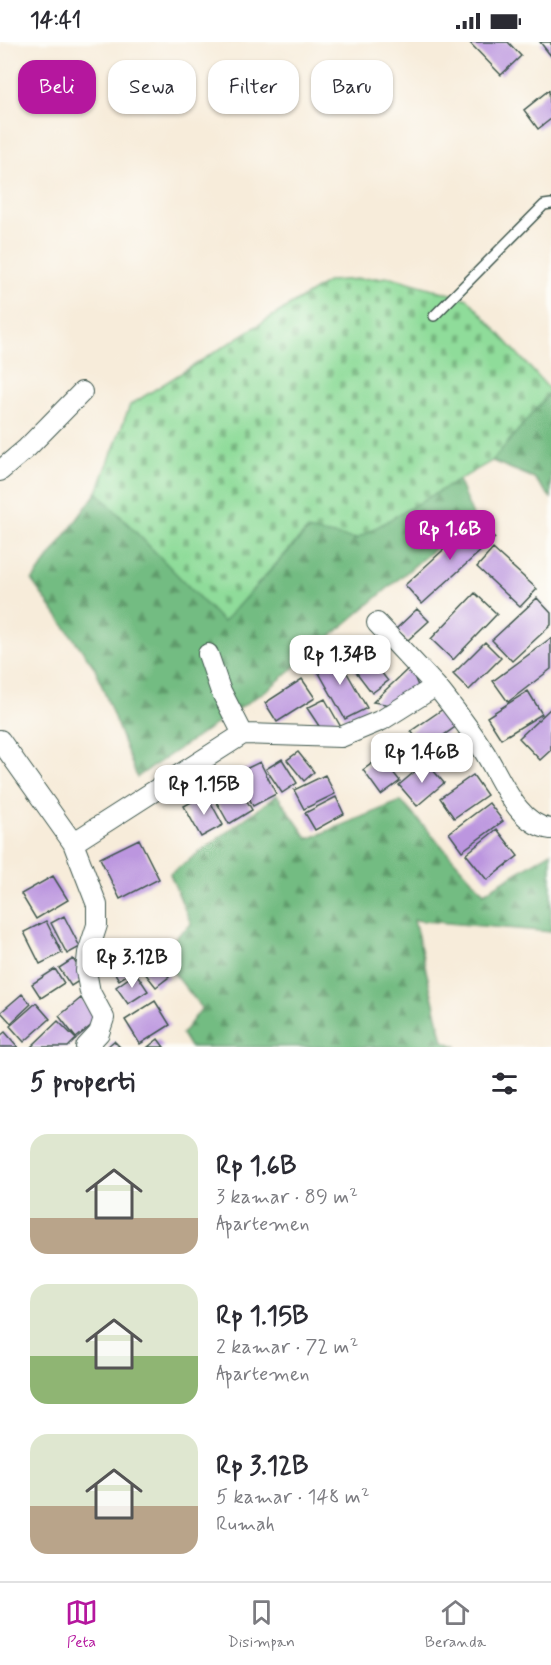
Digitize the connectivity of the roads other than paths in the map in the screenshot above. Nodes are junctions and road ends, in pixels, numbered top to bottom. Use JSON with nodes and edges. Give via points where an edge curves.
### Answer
{"nodes":[{"id":1,"x":551,"y":204,"type":"edge"},
{"id":2,"x":434,"y":316,"type":"dead end"},
{"id":3,"x":82,"y":392,"type":"dead end"},
{"id":4,"x":0,"y":471,"type":"edge"},
{"id":5,"x":376,"y":623,"type":"dead end"},
{"id":6,"x":208,"y":654,"type":"dead end"},
{"id":7,"x":436,"y":686,"type":"junction"},
{"id":8,"x":243,"y":734,"type":"junction"},
{"id":9,"x":0,"y":740,"type":"edge"},
{"id":10,"x":551,"y":829,"type":"edge"},
{"id":11,"x":73,"y":843,"type":"junction"},
{"id":12,"x":86,"y":1047,"type":"edge"}],
"edges":[{"from":1,"to":2,"type":"lane","via":[[544,205]]},
{"from":3,"to":4,"type":"street"},
{"from":5,"to":7,"type":"street"},
{"from":6,"to":8,"type":"street","via":[[220,689]]},
{"from":7,"to":8,"type":"street","via":[[382,720],[341,737]]},
{"from":7,"to":10,"type":"street","via":[[519,807]]},
{"from":8,"to":11,"type":"street"},
{"from":9,"to":11,"type":"street"},
{"from":11,"to":12,"type":"street","via":[[98,906],[86,970],[90,992],[104,1018],[99,1033]]}]}
